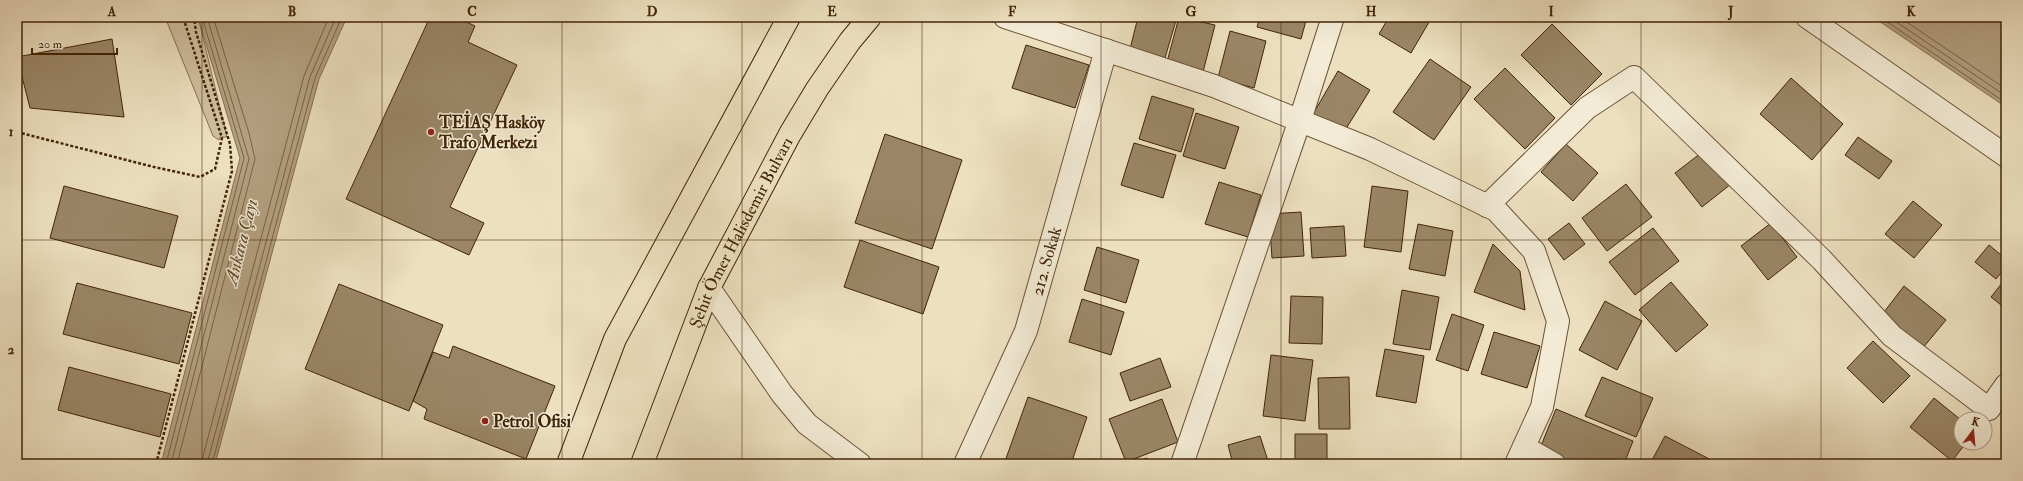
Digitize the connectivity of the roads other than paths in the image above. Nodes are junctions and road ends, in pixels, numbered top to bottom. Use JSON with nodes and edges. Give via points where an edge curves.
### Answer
{"nodes":[{"id":1,"x":789,"y":17,"type":"edge"},
{"id":2,"x":870,"y":17,"type":"edge"},
{"id":3,"x":1005,"y":17,"type":"edge"},
{"id":4,"x":1333,"y":17,"type":"edge"},
{"id":5,"x":1807,"y":17,"type":"edge"},
{"id":6,"x":1106,"y":50,"type":"junction"},
{"id":7,"x":1300,"y":120,"type":"junction"},
{"id":8,"x":2006,"y":156,"type":"edge"},
{"id":9,"x":1488,"y":206,"type":"junction"},
{"id":10,"x":709,"y":288,"type":"junction"},
{"id":11,"x":2006,"y":386,"type":"edge"},
{"id":12,"x":1520,"y":456,"type":"edge"},
{"id":13,"x":568,"y":464,"type":"edge"},
{"id":14,"x":642,"y":464,"type":"edge"},
{"id":15,"x":860,"y":464,"type":"edge"},
{"id":16,"x":965,"y":464,"type":"edge"},
{"id":17,"x":1182,"y":464,"type":"edge"},
{"id":18,"x":1554,"y":464,"type":"edge"}],
"edges":[{"from":1,"to":13,"type":"highway","via":[[615,339]]},
{"from":2,"to":10,"type":"highway","name":"Şehit Ömer Halisdemir Bulvarı","via":[[821,83],[790,134]]},
{"from":3,"to":6,"type":"street"},
{"from":4,"to":7,"type":"street"},
{"from":5,"to":8,"type":"street"},
{"from":6,"to":7,"type":"street","via":[[1214,86]]},
{"from":6,"to":16,"type":"street","name":"212. Sokak","via":[[1026,331]]},
{"from":7,"to":9,"type":"street","via":[[1370,149]]},
{"from":7,"to":17,"type":"street"},
{"from":9,"to":11,"type":"street","via":[[1587,108],[1634,77],[1822,260],[1892,336],[1989,409]]},
{"from":9,"to":12,"type":"street","via":[[1496,210],[1534,251],[1558,321],[1542,407]]},
{"from":10,"to":14,"type":"highway","name":"Şehit Ömer Halisdemir Bulvarı"},
{"from":10,"to":15,"type":"street","via":[[782,394],[807,424]]},
{"from":12,"to":18,"type":"street"}]}
